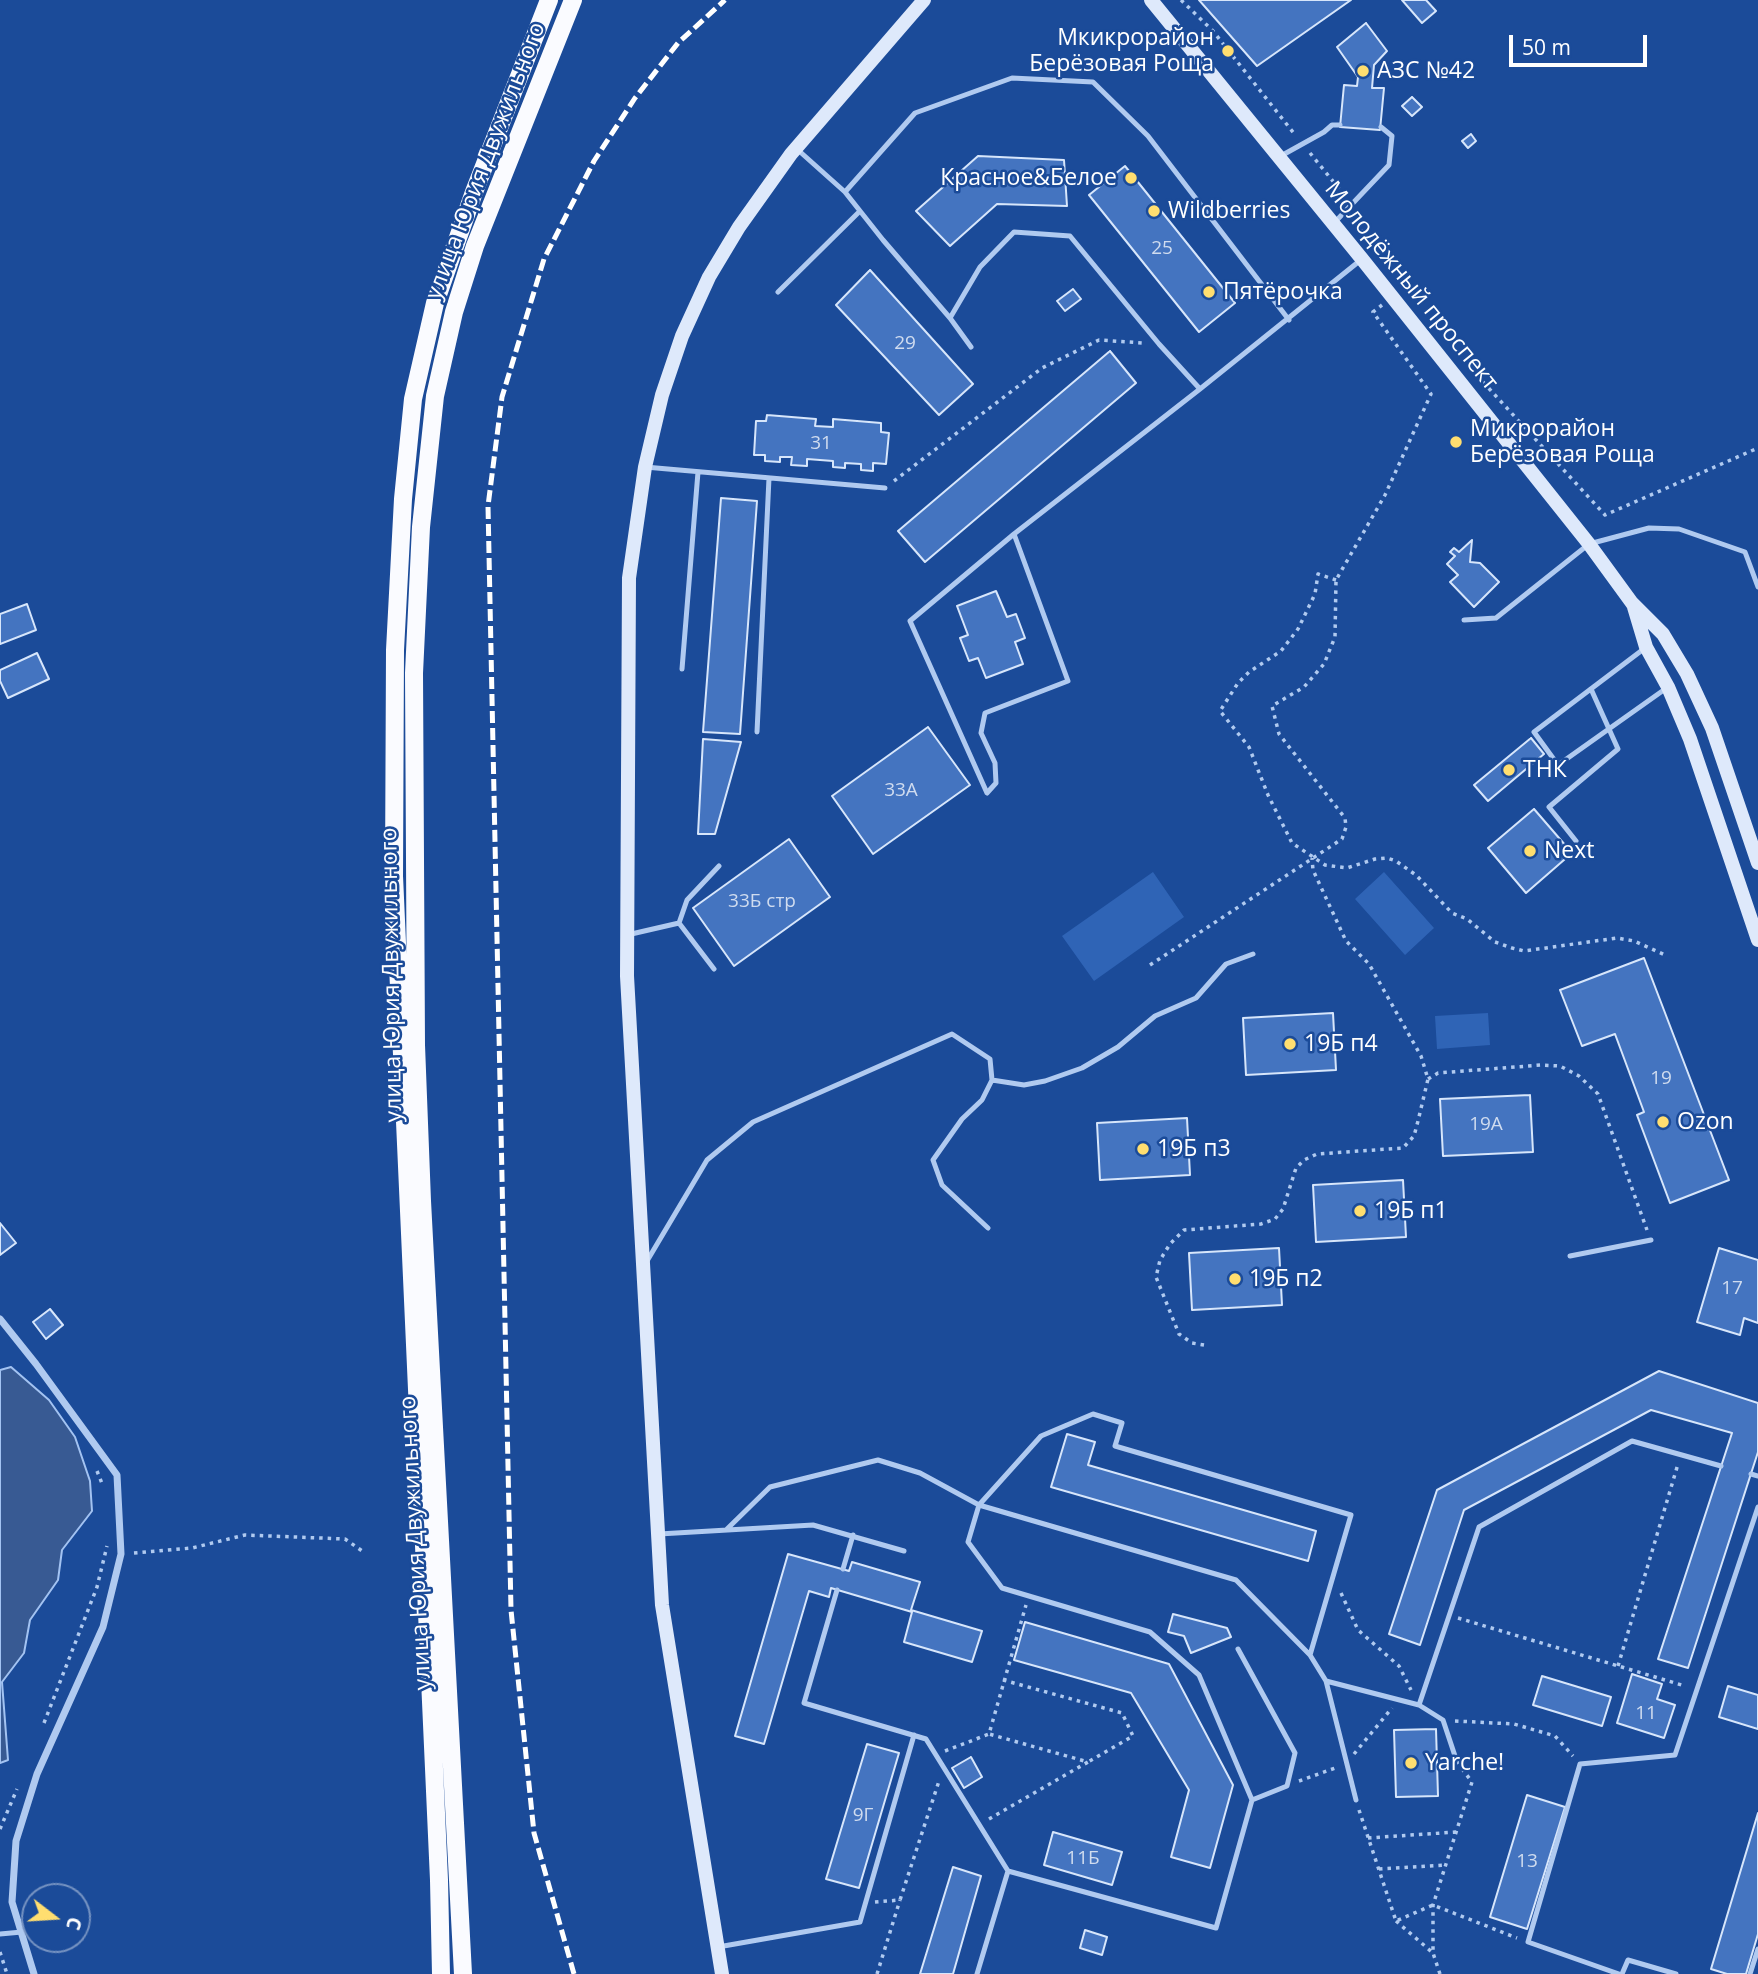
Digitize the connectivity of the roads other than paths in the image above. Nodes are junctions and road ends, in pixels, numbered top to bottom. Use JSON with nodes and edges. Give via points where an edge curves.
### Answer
{"nodes":[{"id":1,"x":549,"y":0,"type":"edge"},
{"id":2,"x":573,"y":0,"type":"edge"},
{"id":3,"x":924,"y":0,"type":"edge"},
{"id":4,"x":1151,"y":0,"type":"edge"},
{"id":5,"x":1340,"y":125,"type":"dead end"},
{"id":6,"x":1381,"y":127,"type":"dead end"},
{"id":7,"x":796,"y":148,"type":"junction"},
{"id":8,"x":1277,"y":158,"type":"junction"},
{"id":9,"x":845,"y":192,"type":"junction"},
{"id":10,"x":860,"y":211,"type":"junction"},
{"id":11,"x":1333,"y":224,"type":"junction"},
{"id":12,"x":1362,"y":259,"type":"junction"},
{"id":13,"x":778,"y":292,"type":"dead end"},
{"id":14,"x":950,"y":318,"type":"junction"},
{"id":15,"x":1289,"y":320,"type":"junction"},
{"id":16,"x":971,"y":347,"type":"dead end"},
{"id":17,"x":1200,"y":389,"type":"junction"},
{"id":18,"x":645,"y":467,"type":"junction"},
{"id":19,"x":698,"y":472,"type":"junction"},
{"id":20,"x":769,"y":478,"type":"junction"},
{"id":21,"x":885,"y":488,"type":"road end"},
{"id":22,"x":1014,"y":534,"type":"junction"},
{"id":23,"x":1589,"y":544,"type":"junction"},
{"id":24,"x":1758,"y":587,"type":"edge"},
{"id":25,"x":1632,"y":603,"type":"junction"},
{"id":26,"x":1464,"y":620,"type":"dead end"},
{"id":27,"x":1646,"y":647,"type":"junction"},
{"id":28,"x":682,"y":669,"type":"dead end"},
{"id":29,"x":1668,"y":687,"type":"junction"},
{"id":30,"x":1591,"y":689,"type":"junction"},
{"id":31,"x":1608,"y":729,"type":"junction"},
{"id":32,"x":757,"y":732,"type":"dead end"},
{"id":33,"x":1576,"y":841,"type":"dead end"},
{"id":34,"x":1758,"y":863,"type":"edge"},
{"id":35,"x":719,"y":866,"type":"dead end"},
{"id":36,"x":679,"y":923,"type":"junction"},
{"id":37,"x":628,"y":935,"type":"junction"},
{"id":38,"x":1758,"y":940,"type":"edge"},
{"id":39,"x":1253,"y":954,"type":"dead end"},
{"id":40,"x":714,"y":969,"type":"dead end"},
{"id":41,"x":992,"y":1080,"type":"junction"},
{"id":42,"x":988,"y":1228,"type":"dead end"},
{"id":43,"x":1651,"y":1240,"type":"road end"},
{"id":44,"x":1570,"y":1256,"type":"dead end"},
{"id":45,"x":644,"y":1266,"type":"junction"},
{"id":46,"x":0,"y":1319,"type":"edge"},
{"id":47,"x":1721,"y":1465,"type":"dead end"},
{"id":48,"x":1751,"y":1474,"type":"dead end"},
{"id":49,"x":1758,"y":1476,"type":"edge"},
{"id":50,"x":979,"y":1506,"type":"junction"},
{"id":51,"x":1758,"y":1507,"type":"edge"},
{"id":52,"x":726,"y":1530,"type":"junction"},
{"id":53,"x":658,"y":1534,"type":"junction"},
{"id":54,"x":853,"y":1535,"type":"junction"},
{"id":55,"x":904,"y":1551,"type":"dead end"},
{"id":56,"x":843,"y":1569,"type":"dead end"},
{"id":57,"x":836,"y":1590,"type":"dead end"},
{"id":58,"x":1238,"y":1649,"type":"dead end"},
{"id":59,"x":1310,"y":1655,"type":"junction"},
{"id":60,"x":1326,"y":1681,"type":"junction"},
{"id":61,"x":1419,"y":1705,"type":"junction"},
{"id":62,"x":914,"y":1735,"type":"junction"},
{"id":63,"x":1457,"y":1762,"type":"road end"},
{"id":64,"x":1252,"y":1800,"type":"junction"},
{"id":65,"x":1356,"y":1800,"type":"road end"},
{"id":66,"x":1008,"y":1871,"type":"junction"},
{"id":67,"x":21,"y":1930,"type":"edge"},
{"id":68,"x":21,"y":1933,"type":"edge"},
{"id":69,"x":0,"y":1934,"type":"edge"},
{"id":70,"x":718,"y":1947,"type":"junction"},
{"id":71,"x":1758,"y":1949,"type":"edge"},
{"id":72,"x":28,"y":1953,"type":"edge"},
{"id":73,"x":34,"y":1974,"type":"edge"},
{"id":74,"x":441,"y":1974,"type":"edge"},
{"id":75,"x":463,"y":1974,"type":"edge"},
{"id":76,"x":722,"y":1974,"type":"edge"},
{"id":77,"x":977,"y":1974,"type":"edge"},
{"id":78,"x":1621,"y":1974,"type":"edge"},
{"id":79,"x":1676,"y":1974,"type":"edge"},
{"id":80,"x":1750,"y":1974,"type":"edge"}],
"edges":[{"from":1,"to":74,"type":"main road","name":"улица Юрия Двужильного","via":[[435,303],[413,399],[403,499],[395,650],[394,876]]},
{"from":2,"to":75,"type":"main road","name":"улица Юрия Двужильного","via":[[474,246],[454,312],[435,396],[421,527],[414,673],[416,1045]]},
{"from":3,"to":7,"type":"street"},
{"from":4,"to":8,"type":"street","name":"Молодёжный проспект"},
{"from":5,"to":8,"type":"lane","via":[[1332,124]]},
{"from":6,"to":11,"type":"lane","via":[[1392,136],[1389,165]]},
{"from":7,"to":9,"type":"lane"},
{"from":7,"to":18,"type":"street","via":[[709,277],[662,394]]},
{"from":8,"to":11,"type":"street","name":"Молодёжный проспект"},
{"from":9,"to":10,"type":"lane"},
{"from":9,"to":15,"type":"lane","via":[[915,113],[1012,78],[1093,82],[1147,135]]},
{"from":10,"to":13,"type":"lane"},
{"from":10,"to":14,"type":"lane"},
{"from":11,"to":12,"type":"street","name":"Молодёжный проспект"},
{"from":12,"to":15,"type":"lane"},
{"from":12,"to":23,"type":"street","name":"Молодёжный проспект"},
{"from":14,"to":16,"type":"lane"},
{"from":14,"to":17,"type":"lane","via":[[980,267],[1014,232],[1070,236]]},
{"from":15,"to":17,"type":"lane"},
{"from":17,"to":22,"type":"lane"},
{"from":18,"to":19,"type":"lane"},
{"from":18,"to":37,"type":"street","via":[[629,579]]},
{"from":19,"to":20,"type":"lane"},
{"from":19,"to":28,"type":"lane"},
{"from":20,"to":21,"type":"lane"},
{"from":20,"to":32,"type":"lane"},
{"from":22,"to":22,"type":"lane","via":[[910,621],[987,793],[996,783],[996,763],[981,733],[985,713],[1068,681]]},
{"from":23,"to":24,"type":"lane","via":[[1649,528],[1679,529],[1745,552]]},
{"from":23,"to":25,"type":"street","name":"Молодёжный проспект"},
{"from":23,"to":26,"type":"lane","via":[[1496,618]]},
{"from":25,"to":27,"type":"street","name":"Молодёжный проспект"},
{"from":25,"to":34,"type":"street","name":"Молодёжный проспект","via":[[1663,634],[1687,674],[1712,728]]},
{"from":27,"to":29,"type":"street","name":"Молодёжный проспект"},
{"from":27,"to":30,"type":"lane"},
{"from":29,"to":31,"type":"lane"},
{"from":29,"to":38,"type":"street","name":"Молодёжный проспект"},
{"from":30,"to":31,"type":"lane"},
{"from":30,"to":31,"type":"lane","via":[[1534,732],[1558,765]]},
{"from":31,"to":33,"type":"lane","via":[[1618,749],[1549,807]]},
{"from":35,"to":36,"type":"lane","via":[[687,900]]},
{"from":36,"to":37,"type":"lane"},
{"from":36,"to":40,"type":"lane"},
{"from":37,"to":45,"type":"street"},
{"from":39,"to":41,"type":"lane","via":[[1226,964],[1196,999],[1155,1016],[1118,1047],[1082,1068],[1024,1085]]},
{"from":41,"to":42,"type":"lane","via":[[982,1100],[933,1160],[942,1185]]},
{"from":41,"to":45,"type":"lane","via":[[990,1059],[952,1034],[753,1122],[708,1160]]},
{"from":43,"to":44,"type":"lane"},
{"from":45,"to":53,"type":"street"},
{"from":46,"to":67,"type":"street","via":[[117,1475],[121,1554],[103,1627],[37,1774],[16,1841],[12,1902]]},
{"from":47,"to":61,"type":"lane","via":[[1632,1441],[1479,1527]]},
{"from":48,"to":49,"type":"lane"},
{"from":50,"to":52,"type":"lane","via":[[920,1473],[878,1460],[770,1487]]},
{"from":50,"to":59,"type":"lane","via":[[1236,1580]]},
{"from":50,"to":59,"type":"lane","via":[[1041,1436],[1093,1415],[1122,1423],[1115,1446],[1351,1516]]},
{"from":50,"to":64,"type":"lane","via":[[968,1542],[1002,1588],[1150,1632],[1199,1675]]},
{"from":51,"to":78,"type":"lane","via":[[1675,1755],[1580,1764],[1528,1942]]},
{"from":52,"to":53,"type":"lane"},
{"from":52,"to":54,"type":"lane","via":[[813,1525]]},
{"from":53,"to":70,"type":"street","via":[[662,1605]]},
{"from":54,"to":55,"type":"lane"},
{"from":54,"to":56,"type":"lane"},
{"from":57,"to":62,"type":"lane","via":[[804,1703]]},
{"from":58,"to":64,"type":"lane","via":[[1295,1753],[1287,1786]]},
{"from":59,"to":60,"type":"lane"},
{"from":60,"to":61,"type":"lane"},
{"from":60,"to":65,"type":"lane"},
{"from":61,"to":63,"type":"lane","via":[[1443,1720]]},
{"from":62,"to":66,"type":"lane","via":[[926,1739]]},
{"from":62,"to":70,"type":"lane","via":[[860,1922]]},
{"from":64,"to":66,"type":"lane","via":[[1216,1928]]},
{"from":66,"to":77,"type":"lane"},
{"from":68,"to":69,"type":"lane"},
{"from":70,"to":76,"type":"street"},
{"from":71,"to":80,"type":"lane"},
{"from":72,"to":73,"type":"street"},
{"from":78,"to":79,"type":"lane","via":[[1628,1960]]}]}
